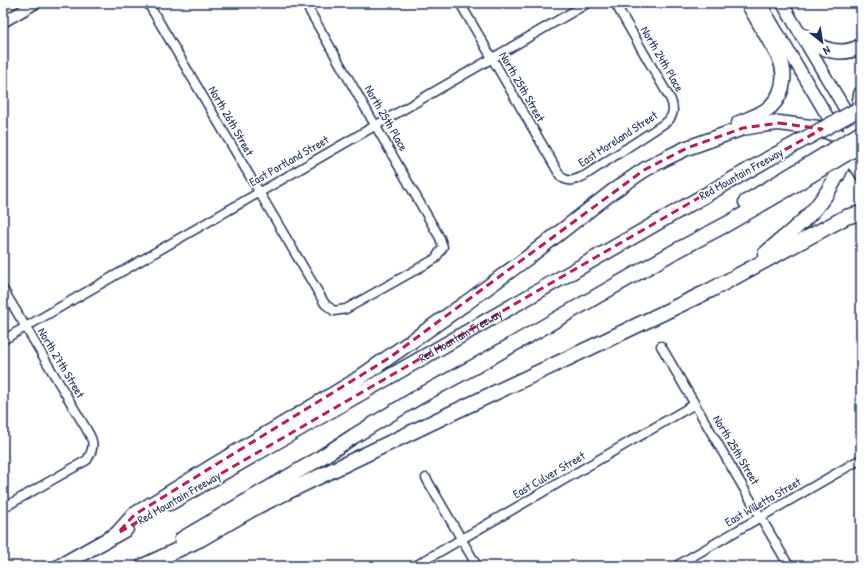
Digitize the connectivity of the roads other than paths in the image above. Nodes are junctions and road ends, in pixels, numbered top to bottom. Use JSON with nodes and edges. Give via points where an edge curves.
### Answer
{"nodes":[{"id":1,"x":36,"y":3,"type":"edge"},
{"id":2,"x":148,"y":3,"type":"edge"},
{"id":3,"x":305,"y":3,"type":"edge"},
{"id":4,"x":460,"y":3,"type":"edge"},
{"id":5,"x":588,"y":3,"type":"edge"},
{"id":6,"x":615,"y":3,"type":"edge"},
{"id":7,"x":748,"y":3,"type":"edge"},
{"id":8,"x":763,"y":3,"type":"edge"},
{"id":9,"x":782,"y":3,"type":"edge"},
{"id":10,"x":3,"y":22,"type":"edge"},
{"id":11,"x":803,"y":36,"type":"junction"},
{"id":12,"x":861,"y":46,"type":"edge"},
{"id":13,"x":492,"y":58,"type":"junction"},
{"id":14,"x":861,"y":94,"type":"edge"},
{"id":15,"x":674,"y":108,"type":"joint"},
{"id":16,"x":861,"y":108,"type":"edge"},
{"id":17,"x":376,"y":125,"type":"junction"},
{"id":18,"x":853,"y":138,"type":"edge"},
{"id":19,"x":687,"y":148,"type":"junction"},
{"id":20,"x":858,"y":170,"type":"edge"},
{"id":21,"x":566,"y":181,"type":"joint"},
{"id":22,"x":259,"y":193,"type":"junction"},
{"id":23,"x":861,"y":214,"type":"edge"},
{"id":24,"x":745,"y":271,"type":"junction"},
{"id":25,"x":3,"y":288,"type":"edge"},
{"id":26,"x":334,"y":311,"type":"joint"},
{"id":27,"x":25,"y":327,"type":"junction"},
{"id":28,"x":3,"y":340,"type":"edge"},
{"id":29,"x":661,"y":346,"type":"dead end"},
{"id":30,"x":694,"y":404,"type":"junction"},
{"id":31,"x":861,"y":459,"type":"edge"},
{"id":32,"x":426,"y":478,"type":"dead end"},
{"id":33,"x":3,"y":508,"type":"edge"},
{"id":34,"x":761,"y":517,"type":"junction"},
{"id":35,"x":118,"y":533,"type":"junction"},
{"id":36,"x":462,"y":539,"type":"junction"},
{"id":37,"x":60,"y":566,"type":"edge"},
{"id":38,"x":137,"y":566,"type":"edge"},
{"id":39,"x":143,"y":566,"type":"edge"},
{"id":40,"x":415,"y":566,"type":"edge"},
{"id":41,"x":478,"y":566,"type":"edge"},
{"id":42,"x":676,"y":566,"type":"edge"},
{"id":43,"x":789,"y":566,"type":"edge"}],
"edges":[{"from":1,"to":10,"type":"street"},
{"from":2,"to":22,"type":"street","name":"North 26th Street"},
{"from":3,"to":17,"type":"street","name":"North 25th Place"},
{"from":4,"to":13,"type":"street","name":"North 25th Street"},
{"from":5,"to":13,"type":"street","name":"East Portland Street"},
{"from":6,"to":15,"type":"street","name":"North 24th Place"},
{"from":7,"to":19,"type":"highway","via":[[782,64],[782,88],[766,110]]},
{"from":8,"to":18,"type":"main road","via":[[765,11]]},
{"from":9,"to":11,"type":"main road"},
{"from":11,"to":12,"type":"highway","via":[[813,44],[832,51],[848,51]]},
{"from":11,"to":18,"type":"main road"},
{"from":13,"to":17,"type":"street","name":"East Portland Street"},
{"from":13,"to":21,"type":"street","name":"North 25th Street","via":[[561,177]]},
{"from":14,"to":18,"type":"highway"},
{"from":15,"to":21,"type":"street","name":"East Moreland Street","via":[[668,121],[584,176]]},
{"from":16,"to":35,"type":"highway","name":"Red Mountain Freeway","bridge":true,"via":[[768,158]]},
{"from":17,"to":22,"type":"street","name":"East Portland Street"},
{"from":17,"to":26,"type":"street","name":"North 25th Place","via":[[440,238],[442,247],[435,259],[346,309]]},
{"from":18,"to":19,"type":"highway","via":[[818,128],[779,123],[743,128]]},
{"from":18,"to":20,"type":"highway"},
{"from":18,"to":24,"type":"highway","via":[[842,168],[823,199],[797,226]]},
{"from":18,"to":38,"type":"highway","bridge":true,"via":[[728,224],[672,252],[420,396]]},
{"from":19,"to":35,"type":"highway","via":[[644,170],[612,192],[466,303],[352,383],[134,515]]},
{"from":22,"to":26,"type":"street","name":"North 26th Street","via":[[325,304]]},
{"from":22,"to":27,"type":"street","name":"East Portland Street"},
{"from":23,"to":24,"type":"highway","via":[[846,217]]},
{"from":24,"to":39,"type":"highway","via":[[688,302],[258,506],[201,539]]},
{"from":25,"to":27,"type":"street","name":"North 27th Street"},
{"from":27,"to":28,"type":"street","name":"East Portland Street"},
{"from":27,"to":33,"type":"street","name":"North 27th Street","via":[[93,444],[92,452],[86,460]]},
{"from":29,"to":30,"type":"street","name":"North 25th Street"},
{"from":30,"to":34,"type":"street","name":"North 25th Street"},
{"from":30,"to":36,"type":"street","name":"East Culver Street"},
{"from":31,"to":34,"type":"street","name":"East Willetta Street"},
{"from":32,"to":36,"type":"street"},
{"from":34,"to":42,"type":"street","name":"East Willetta Street"},
{"from":34,"to":43,"type":"street","name":"North 25th Street"},
{"from":35,"to":37,"type":"highway","name":"Red Mountain Freeway"},
{"from":36,"to":40,"type":"street","name":"East Culver Street"},
{"from":36,"to":41,"type":"street"}]}
